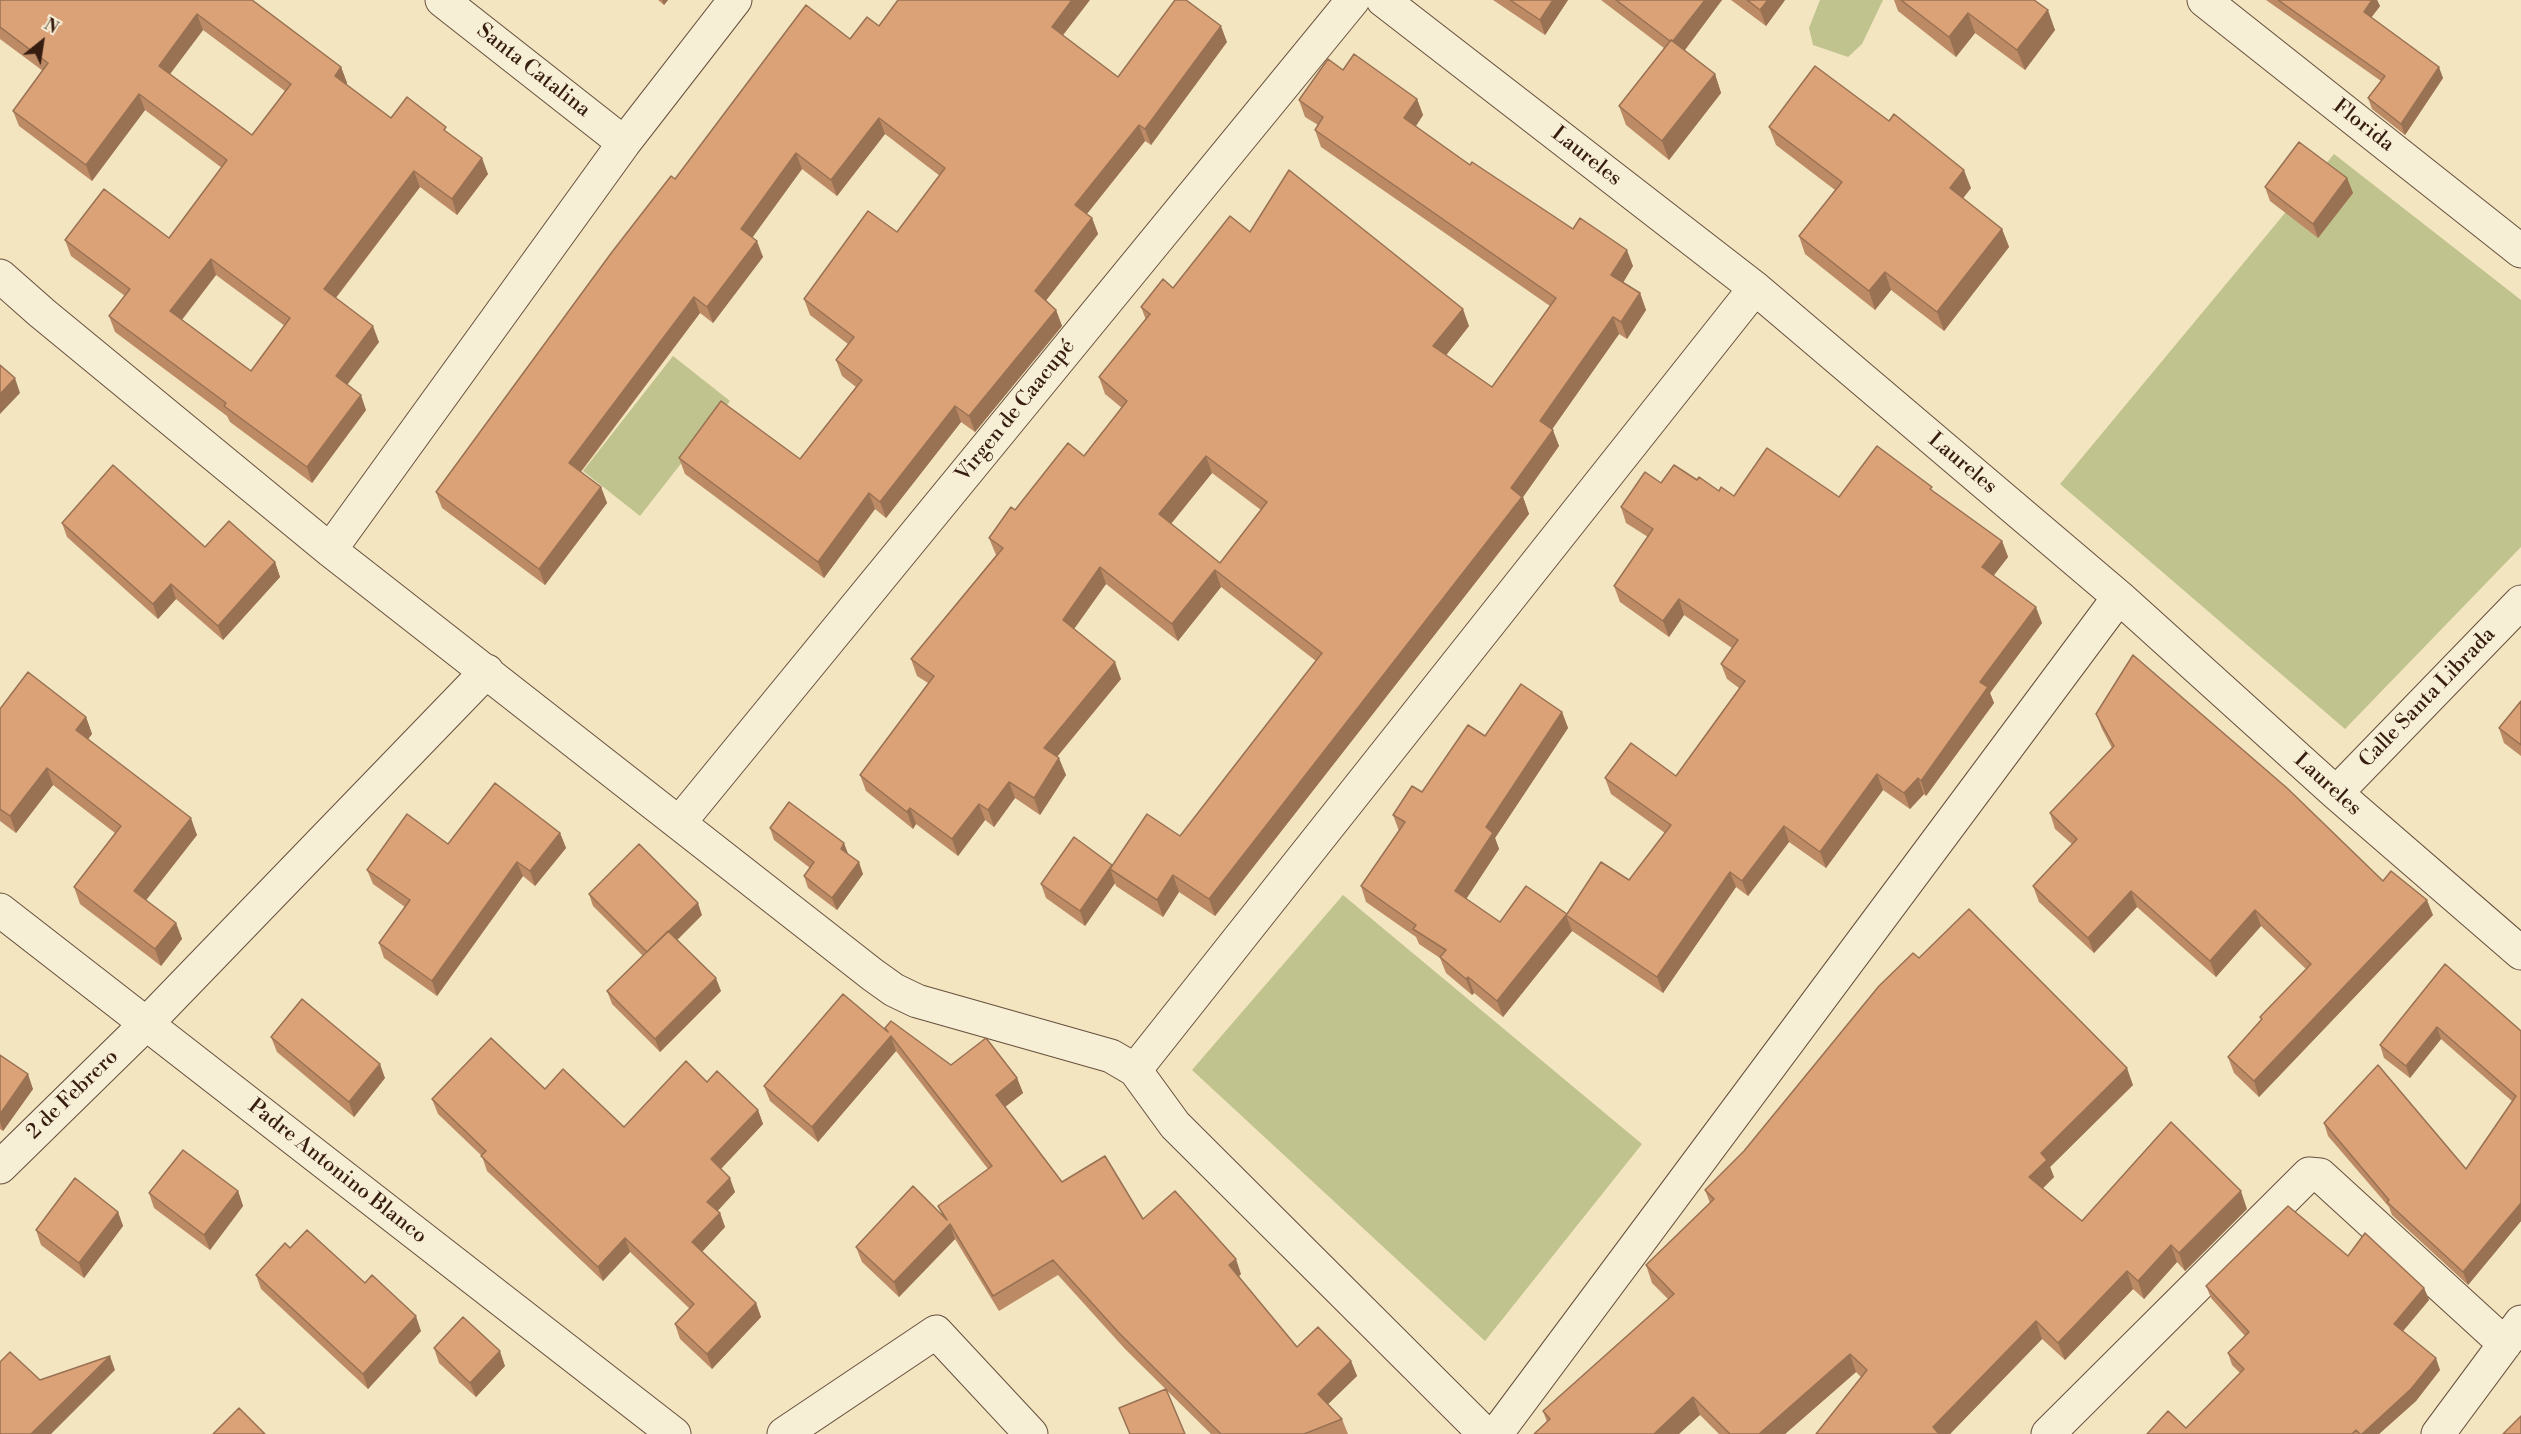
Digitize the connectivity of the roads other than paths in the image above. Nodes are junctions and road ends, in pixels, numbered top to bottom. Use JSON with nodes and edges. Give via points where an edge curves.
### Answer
{"nodes":[{"id":1,"x":442,"y":0,"type":"edge"},
{"id":2,"x":735,"y":0,"type":"edge"},
{"id":3,"x":1353,"y":0,"type":"edge"},
{"id":4,"x":1383,"y":0,"type":"edge"},
{"id":5,"x":2205,"y":0,"type":"edge"},
{"id":6,"x":624,"y":143,"type":"junction"},
{"id":7,"x":2521,"y":251,"type":"edge"},
{"id":8,"x":0,"y":276,"type":"edge"},
{"id":9,"x":1755,"y":288,"type":"junction"},
{"id":10,"x":330,"y":550,"type":"junction"},
{"id":11,"x":2119,"y":597,"type":"junction"},
{"id":12,"x":2521,"y":602,"type":"edge"},
{"id":13,"x":487,"y":671,"type":"junction"},
{"id":14,"x":2336,"y":793,"type":"junction"},
{"id":15,"x":679,"y":822,"type":"junction"},
{"id":16,"x":0,"y":910,"type":"edge"},
{"id":17,"x":2521,"y":953,"type":"edge"},
{"id":18,"x":146,"y":1024,"type":"junction"},
{"id":19,"x":1135,"y":1070,"type":"junction"},
{"id":20,"x":0,"y":1167,"type":"edge"},
{"id":21,"x":2513,"y":1333,"type":"edge"},
{"id":22,"x":674,"y":1434,"type":"edge"},
{"id":23,"x":784,"y":1434,"type":"edge"},
{"id":24,"x":1031,"y":1434,"type":"edge"},
{"id":25,"x":1485,"y":1434,"type":"edge"},
{"id":26,"x":1496,"y":1434,"type":"edge"},
{"id":27,"x":2048,"y":1434,"type":"edge"},
{"id":28,"x":2438,"y":1434,"type":"edge"}],
"edges":[{"from":1,"to":6,"type":"street","name":"Santa Catalina"},
{"from":2,"to":6,"type":"street"},
{"from":3,"to":15,"type":"street","name":"Virgen de Caacupé"},
{"from":4,"to":9,"type":"street","name":"Laureles"},
{"from":5,"to":7,"type":"street","name":"Florida"},
{"from":6,"to":10,"type":"street"},
{"from":8,"to":10,"type":"street"},
{"from":9,"to":11,"type":"street","name":"Laureles"},
{"from":9,"to":19,"type":"street"},
{"from":10,"to":13,"type":"street"},
{"from":11,"to":14,"type":"street","name":"Laureles"},
{"from":11,"to":26,"type":"street"},
{"from":12,"to":14,"type":"street","name":"Calle Santa Librada"},
{"from":13,"to":15,"type":"street"},
{"from":13,"to":18,"type":"street","name":"2 de Febrero"},
{"from":14,"to":17,"type":"street","name":"Laureles"},
{"from":15,"to":19,"type":"street","via":[[894,990],[917,1001],[1111,1056]]},
{"from":16,"to":18,"type":"street","name":"Padre Antonino Blanco"},
{"from":18,"to":20,"type":"street","name":"2 de Febrero"},
{"from":18,"to":22,"type":"street","name":"Padre Antonino Blanco"},
{"from":19,"to":25,"type":"street","via":[[1174,1125]]},
{"from":21,"to":27,"type":"street","via":[[2320,1175],[2309,1174]]},
{"from":21,"to":28,"type":"street"},
{"from":23,"to":24,"type":"street","via":[[936,1332]]}]}
